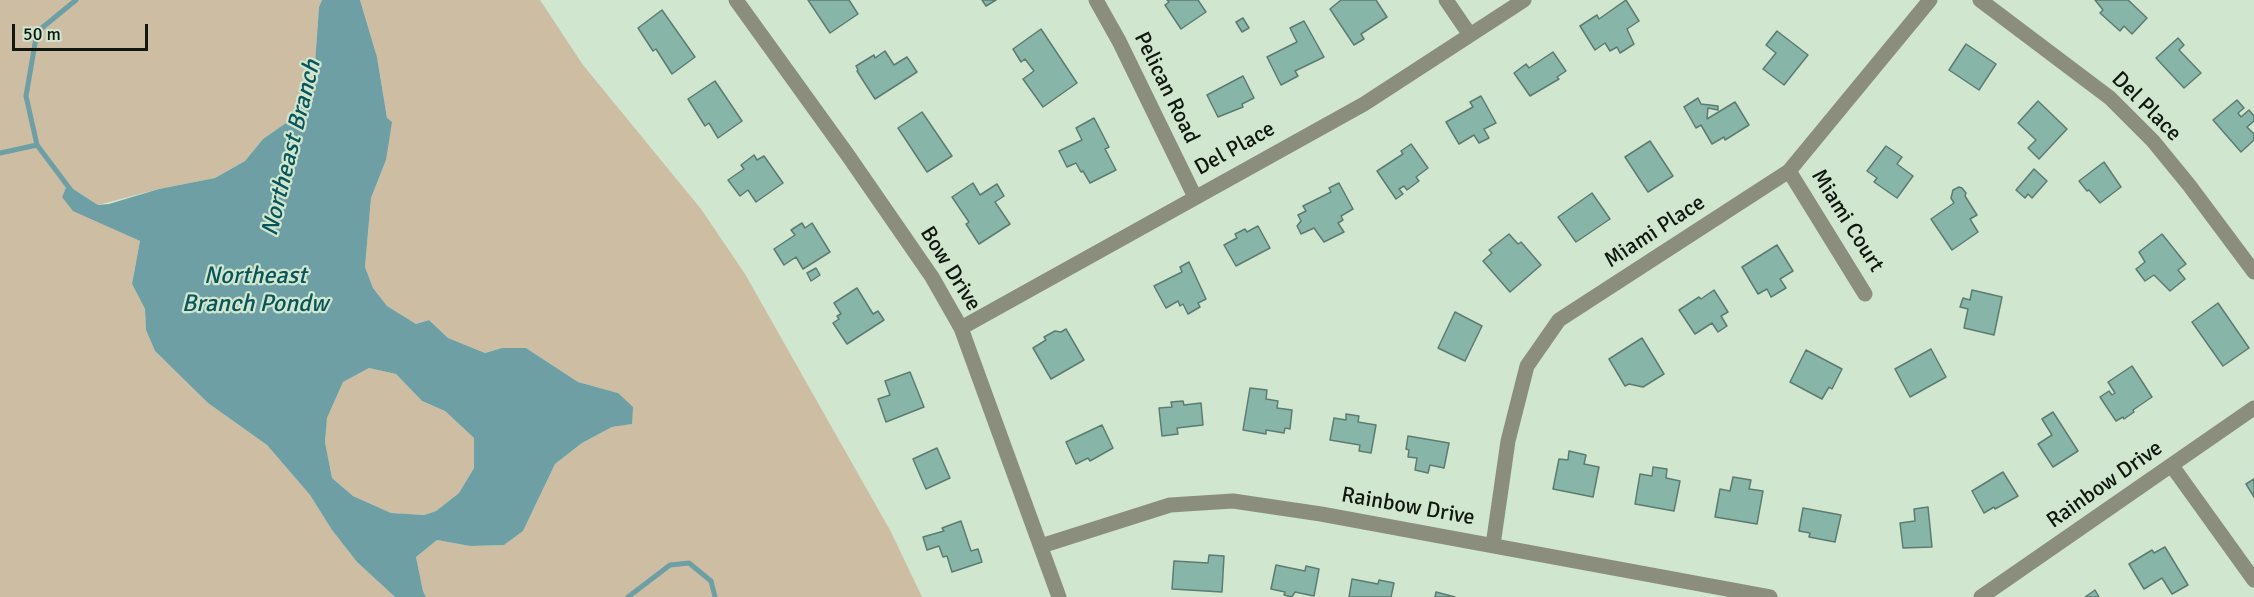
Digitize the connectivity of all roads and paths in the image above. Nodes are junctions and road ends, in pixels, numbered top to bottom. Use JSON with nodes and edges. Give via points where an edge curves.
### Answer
{"nodes":[{"id":1,"x":736,"y":0,"type":"edge"},
{"id":2,"x":1096,"y":0,"type":"edge"},
{"id":3,"x":1446,"y":0,"type":"edge"},
{"id":4,"x":1524,"y":0,"type":"edge"},
{"id":5,"x":1930,"y":0,"type":"edge"},
{"id":6,"x":1980,"y":0,"type":"edge"},
{"id":7,"x":1470,"y":35,"type":"junction"},
{"id":8,"x":1789,"y":171,"type":"junction"},
{"id":9,"x":1195,"y":196,"type":"junction"},
{"id":10,"x":2254,"y":272,"type":"edge"},
{"id":11,"x":1866,"y":294,"type":"dead end"},
{"id":12,"x":961,"y":328,"type":"junction"},
{"id":13,"x":2254,"y":408,"type":"edge"},
{"id":14,"x":2172,"y":466,"type":"junction"},
{"id":15,"x":1493,"y":545,"type":"junction"},
{"id":16,"x":1041,"y":546,"type":"junction"},
{"id":17,"x":2254,"y":580,"type":"edge"},
{"id":18,"x":1059,"y":597,"type":"edge"},
{"id":19,"x":1770,"y":597,"type":"edge"},
{"id":20,"x":1982,"y":597,"type":"edge"}],
"edges":[{"from":1,"to":12,"type":"street","name":"Bow Drive","via":[[932,277]]},
{"from":2,"to":9,"type":"street","name":"Pelican Road"},
{"from":3,"to":7,"type":"street"},
{"from":4,"to":7,"type":"street","name":"Del Place"},
{"from":5,"to":8,"type":"street","name":"Miami Place"},
{"from":6,"to":10,"type":"street","name":"Del Place","via":[[2110,98],[2153,141]]},
{"from":7,"to":9,"type":"street","name":"Del Place","via":[[1364,104]]},
{"from":8,"to":11,"type":"street","name":"Miami Court"},
{"from":8,"to":15,"type":"street","name":"Miami Place","via":[[1559,320],[1527,366],[1508,441]]},
{"from":9,"to":12,"type":"street","name":"Del Place"},
{"from":12,"to":16,"type":"street","name":"Bow Drive"},
{"from":13,"to":14,"type":"street","name":"Rainbow Drive"},
{"from":14,"to":17,"type":"street"},
{"from":14,"to":20,"type":"street","name":"Rainbow Drive"},
{"from":15,"to":16,"type":"street","name":"Rainbow Drive","via":[[1233,501],[1170,505]]},
{"from":15,"to":19,"type":"street","name":"Rainbow Drive"},
{"from":16,"to":18,"type":"street","name":"Bow Drive"}]}
